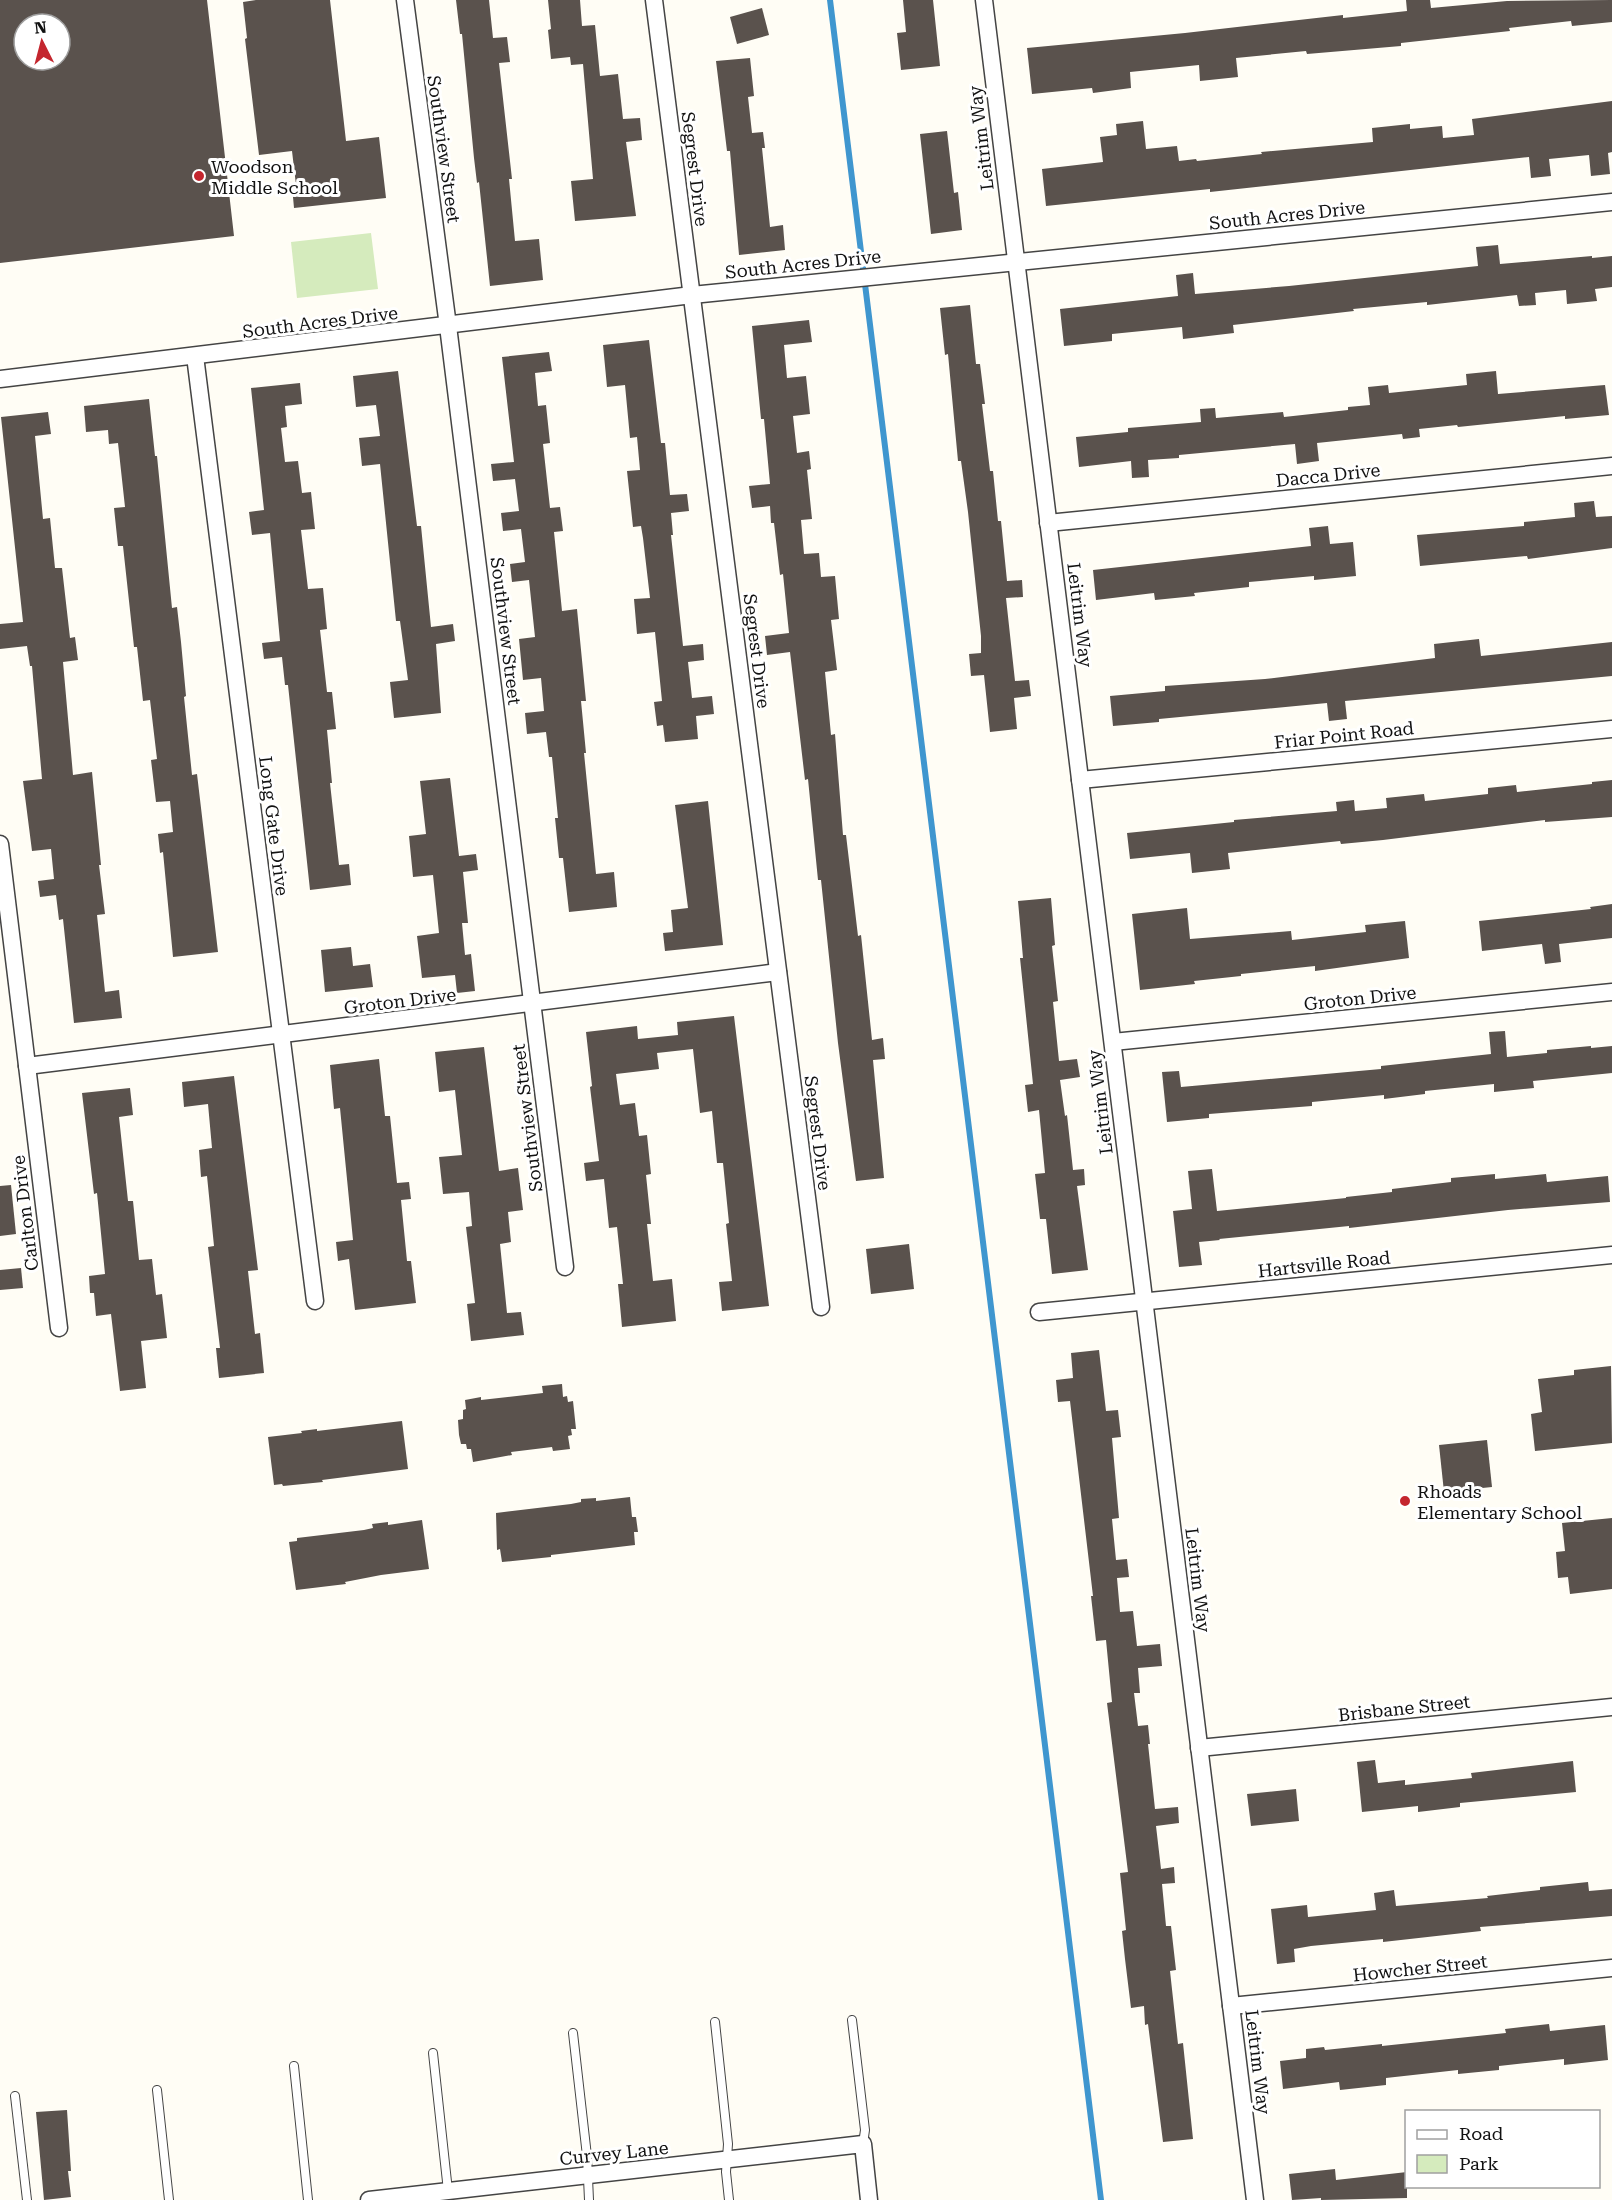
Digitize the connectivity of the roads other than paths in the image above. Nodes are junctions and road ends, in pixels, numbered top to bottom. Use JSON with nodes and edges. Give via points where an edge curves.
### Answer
{"nodes":[{"id":1,"x":405,"y":0,"type":"edge"},
{"id":2,"x":654,"y":0,"type":"edge"},
{"id":3,"x":988,"y":0,"type":"edge"},
{"id":4,"x":1612,"y":202,"type":"edge"},
{"id":5,"x":1016,"y":261,"type":"junction"},
{"id":6,"x":692,"y":295,"type":"junction"},
{"id":7,"x":448,"y":326,"type":"junction"},
{"id":8,"x":195,"y":356,"type":"junction"},
{"id":9,"x":0,"y":379,"type":"edge"},
{"id":10,"x":1612,"y":466,"type":"edge"},
{"id":11,"x":1048,"y":522,"type":"junction"},
{"id":12,"x":1612,"y":729,"type":"edge"},
{"id":13,"x":1080,"y":780,"type":"junction"},
{"id":14,"x":0,"y":844,"type":"edge"},
{"id":15,"x":778,"y":972,"type":"junction"},
{"id":16,"x":1612,"y":992,"type":"edge"},
{"id":17,"x":534,"y":1004,"type":"junction"},
{"id":18,"x":281,"y":1035,"type":"junction"},
{"id":19,"x":1113,"y":1042,"type":"junction"},
{"id":20,"x":27,"y":1066,"type":"junction"},
{"id":21,"x":1612,"y":1255,"type":"edge"},
{"id":22,"x":565,"y":1268,"type":"dead end"},
{"id":23,"x":315,"y":1300,"type":"dead end"},
{"id":24,"x":1144,"y":1302,"type":"junction"},
{"id":25,"x":820,"y":1307,"type":"dead end"},
{"id":26,"x":1039,"y":1312,"type":"dead end"},
{"id":27,"x":59,"y":1328,"type":"dead end"},
{"id":28,"x":1612,"y":1707,"type":"edge"},
{"id":29,"x":1199,"y":1748,"type":"junction"},
{"id":30,"x":1612,"y":1968,"type":"edge"},
{"id":31,"x":1231,"y":2006,"type":"junction"},
{"id":32,"x":852,"y":2020,"type":"dead end"},
{"id":33,"x":715,"y":2022,"type":"dead end"},
{"id":34,"x":573,"y":2033,"type":"dead end"},
{"id":35,"x":433,"y":2053,"type":"dead end"},
{"id":36,"x":294,"y":2066,"type":"dead end"},
{"id":37,"x":157,"y":2090,"type":"dead end"},
{"id":38,"x":15,"y":2096,"type":"dead end"},
{"id":39,"x":863,"y":2144,"type":"junction"},
{"id":40,"x":727,"y":2160,"type":"junction"},
{"id":41,"x":587,"y":2175,"type":"junction"},
{"id":42,"x":448,"y":2191,"type":"junction"},
{"id":43,"x":27,"y":2200,"type":"edge"},
{"id":44,"x":169,"y":2200,"type":"edge"},
{"id":45,"x":308,"y":2200,"type":"edge"},
{"id":46,"x":369,"y":2200,"type":"edge"},
{"id":47,"x":589,"y":2200,"type":"edge"},
{"id":48,"x":729,"y":2200,"type":"edge"},
{"id":49,"x":869,"y":2200,"type":"edge"},
{"id":50,"x":1255,"y":2200,"type":"edge"}],
"edges":[{"from":1,"to":7,"type":"street","name":"Southview Street"},
{"from":2,"to":6,"type":"street","name":"Segrest Drive"},
{"from":3,"to":5,"type":"street","name":"Leitrim Way"},
{"from":4,"to":5,"type":"street","name":"South Acres Drive"},
{"from":5,"to":6,"type":"street","name":"South Acres Drive"},
{"from":5,"to":11,"type":"street","name":"Leitrim Way"},
{"from":6,"to":7,"type":"street","name":"South Acres Drive"},
{"from":6,"to":15,"type":"street","name":"Segrest Drive"},
{"from":7,"to":8,"type":"street","name":"South Acres Drive"},
{"from":7,"to":17,"type":"street","name":"Southview Street"},
{"from":8,"to":9,"type":"street","name":"South Acres Drive"},
{"from":8,"to":18,"type":"street","name":"Long Gate Drive"},
{"from":10,"to":11,"type":"street","name":"Dacca Drive"},
{"from":11,"to":13,"type":"street","name":"Leitrim Way"},
{"from":12,"to":13,"type":"street","name":"Friar Point Road"},
{"from":13,"to":19,"type":"street","name":"Leitrim Way"},
{"from":14,"to":20,"type":"street","name":"Carlton Drive"},
{"from":15,"to":17,"type":"street","name":"Groton Drive"},
{"from":15,"to":25,"type":"street","name":"Segrest Drive"},
{"from":16,"to":19,"type":"street","name":"Groton Drive"},
{"from":17,"to":18,"type":"street","name":"Groton Drive"},
{"from":17,"to":22,"type":"street","name":"Southview Street"},
{"from":18,"to":20,"type":"street","name":"Groton Drive"},
{"from":18,"to":23,"type":"street","name":"Long Gate Drive"},
{"from":19,"to":24,"type":"street","name":"Leitrim Way"},
{"from":20,"to":27,"type":"street","name":"Carlton Drive"},
{"from":21,"to":24,"type":"street","name":"Hartsville Road"},
{"from":24,"to":26,"type":"street","name":"Hartsville Road"},
{"from":24,"to":29,"type":"street","name":"Leitrim Way"},
{"from":28,"to":29,"type":"street","name":"Brisbane Street"},
{"from":29,"to":31,"type":"street","name":"Leitrim Way"},
{"from":30,"to":31,"type":"street","name":"Howcher Street"},
{"from":31,"to":50,"type":"street","name":"Leitrim Way"},
{"from":32,"to":39,"type":"lane","via":[[865,2130]]},
{"from":33,"to":40,"type":"lane"},
{"from":34,"to":41,"type":"lane"},
{"from":35,"to":42,"type":"lane"},
{"from":36,"to":45,"type":"lane"},
{"from":37,"to":44,"type":"lane"},
{"from":38,"to":43,"type":"lane"},
{"from":39,"to":40,"type":"street","name":"Curvey Lane"},
{"from":39,"to":49,"type":"street"},
{"from":40,"to":41,"type":"street","name":"Curvey Lane"},
{"from":40,"to":48,"type":"lane"},
{"from":41,"to":42,"type":"street","name":"Curvey Lane"},
{"from":41,"to":47,"type":"lane"},
{"from":42,"to":46,"type":"street","name":"Curvey Lane"}]}
